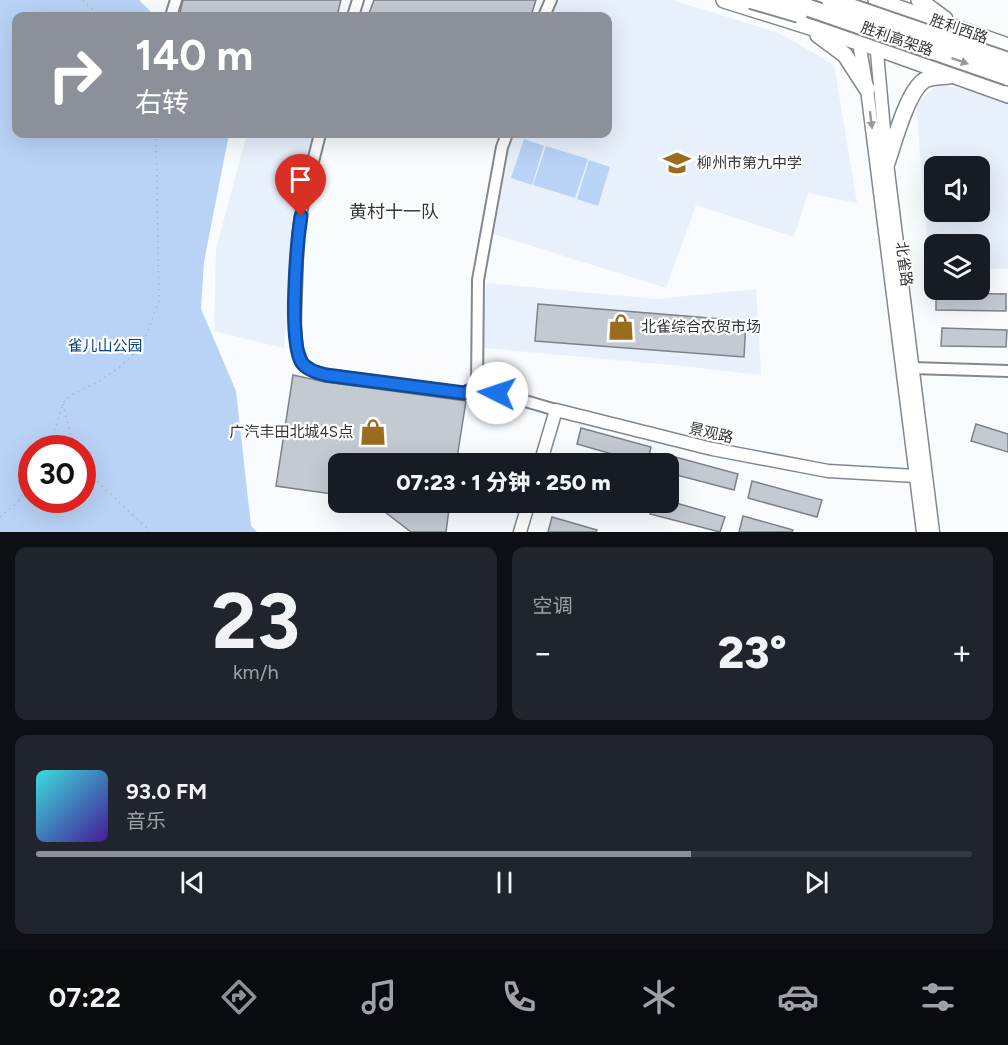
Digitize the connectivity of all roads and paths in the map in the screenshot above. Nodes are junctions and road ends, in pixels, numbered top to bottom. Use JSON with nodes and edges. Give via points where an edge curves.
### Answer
{"nodes":[{"id":1,"x":83,"y":0,"type":"edge"},
{"id":2,"x":724,"y":0,"type":"edge"},
{"id":3,"x":751,"y":0,"type":"edge"},
{"id":4,"x":786,"y":0,"type":"edge"},
{"id":5,"x":830,"y":0,"type":"edge"},
{"id":6,"x":848,"y":0,"type":"edge"},
{"id":7,"x":852,"y":0,"type":"edge"},
{"id":8,"x":870,"y":0,"type":"edge"},
{"id":9,"x":876,"y":0,"type":"edge"},
{"id":10,"x":919,"y":0,"type":"edge"},
{"id":11,"x":95,"y":12,"type":"edge"},
{"id":12,"x":794,"y":23,"type":"junction"},
{"id":13,"x":960,"y":29,"type":"junction"},
{"id":14,"x":886,"y":35,"type":"junction"},
{"id":15,"x":858,"y":42,"type":"junction"},
{"id":16,"x":1008,"y":46,"type":"edge"},
{"id":17,"x":1008,"y":61,"type":"edge"},
{"id":18,"x":952,"y":76,"type":"junction"},
{"id":19,"x":1008,"y":77,"type":"edge"},
{"id":20,"x":867,"y":89,"type":"junction"},
{"id":21,"x":1008,"y":94,"type":"edge"},
{"id":22,"x":156,"y":138,"type":"edge"},
{"id":23,"x":319,"y":138,"type":"edge"},
{"id":24,"x":505,"y":138,"type":"edge"},
{"id":25,"x":887,"y":163,"type":"junction"},
{"id":26,"x":912,"y":368,"type":"junction"},
{"id":27,"x":1008,"y":371,"type":"edge"},
{"id":28,"x":477,"y":387,"type":"junction"},
{"id":29,"x":63,"y":403,"type":"junction"},
{"id":30,"x":556,"y":410,"type":"junction"},
{"id":31,"x":53,"y":435,"type":"edge"},
{"id":32,"x":71,"y":435,"type":"edge"},
{"id":33,"x":543,"y":453,"type":"edge"},
{"id":34,"x":916,"y":476,"type":"junction"},
{"id":35,"x":96,"y":479,"type":"edge"},
{"id":36,"x":18,"y":502,"type":"edge"},
{"id":37,"x":526,"y":513,"type":"edge"},
{"id":38,"x":0,"y":517,"type":"edge"},
{"id":39,"x":149,"y":532,"type":"edge"},
{"id":40,"x":520,"y":532,"type":"edge"},
{"id":41,"x":923,"y":532,"type":"edge"},
{"id":42,"x":933,"y":532,"type":"edge"}],
"edges":[{"from":1,"to":11,"type":"path"},
{"from":2,"to":12,"type":"main road"},
{"from":3,"to":14,"type":"main road","bridge":true},
{"from":4,"to":14,"type":"main road","name":"胜利高架路","bridge":true},
{"from":5,"to":14,"type":"main road","name":"胜利高架路","bridge":true},
{"from":6,"to":14,"type":"main road","bridge":true},
{"from":7,"to":15,"type":"street","name":"北雀路"},
{"from":8,"to":14,"type":"street","name":"北雀路"},
{"from":9,"to":13,"type":"main road","name":"胜利西路"},
{"from":10,"to":13,"type":"main road"},
{"from":12,"to":15,"type":"main road"},
{"from":12,"to":20,"type":"main road","via":[[845,55]]},
{"from":13,"to":16,"type":"main road","name":"胜利西路"},
{"from":14,"to":15,"type":"main road"},
{"from":14,"to":17,"type":"main road","name":"胜利高架路","bridge":true},
{"from":14,"to":18,"type":"main road"},
{"from":14,"to":19,"type":"main road","name":"胜利高架路","one_way":true,"bridge":true},
{"from":14,"to":25,"type":"street","name":"北雀路"},
{"from":15,"to":20,"type":"street","name":"北雀路"},
{"from":18,"to":21,"type":"main road"},
{"from":18,"to":25,"type":"main road","via":[[922,82],[903,117]]},
{"from":20,"to":34,"type":"street","name":"北雀路","one_way":true},
{"from":22,"to":29,"type":"path","via":[[159,302],[142,346],[120,367]]},
{"from":23,"to":28,"type":"street","via":[[298,235],[295,325],[303,364],[326,375],[464,393]]},
{"from":24,"to":28,"type":"street","via":[[478,280]]},
{"from":25,"to":26,"type":"street","name":"北雀路"},
{"from":26,"to":27,"type":"street"},
{"from":26,"to":42,"type":"street","name":"北雀路"},
{"from":28,"to":30,"type":"street"},
{"from":29,"to":31,"type":"path"},
{"from":29,"to":32,"type":"path"},
{"from":30,"to":33,"type":"street"},
{"from":30,"to":34,"type":"street","name":"景观路","via":[[712,449],[828,471]]},
{"from":34,"to":41,"type":"street","name":"北雀路"},
{"from":35,"to":39,"type":"path"},
{"from":36,"to":38,"type":"path"},
{"from":37,"to":40,"type":"street"}]}
